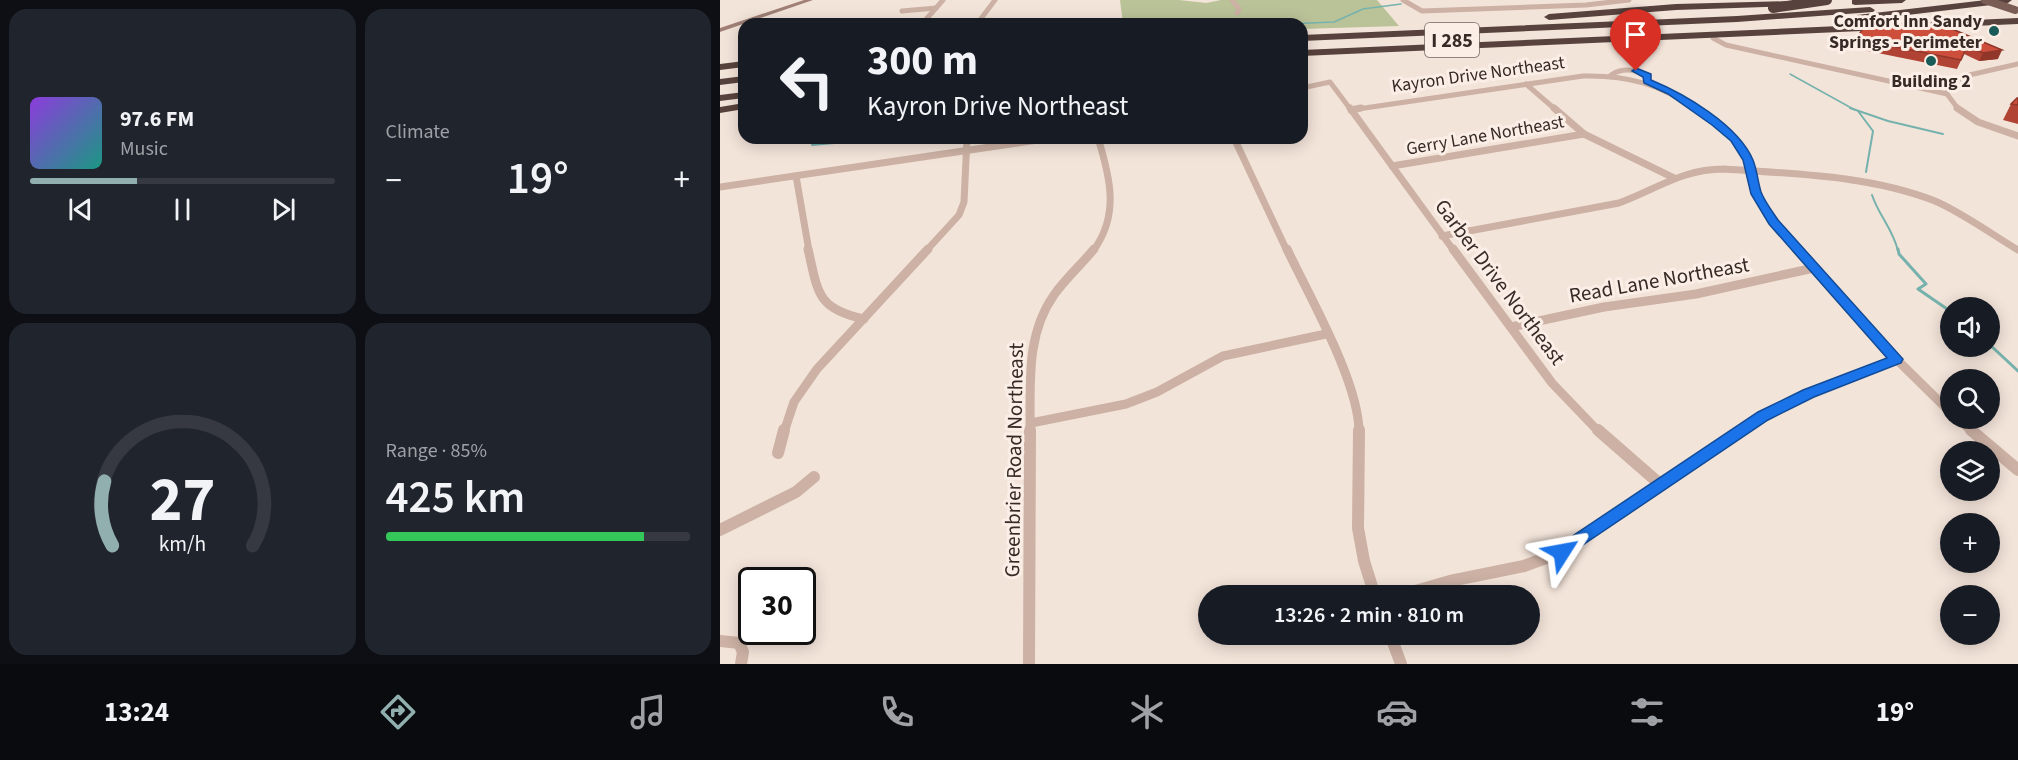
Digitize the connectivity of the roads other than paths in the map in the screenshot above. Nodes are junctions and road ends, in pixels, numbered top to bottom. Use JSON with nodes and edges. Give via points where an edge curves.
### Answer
{"nodes":[{"id":1,"x":801,"y":0,"type":"edge"},
{"id":2,"x":810,"y":0,"type":"edge"},
{"id":3,"x":943,"y":0,"type":"edge"},
{"id":4,"x":994,"y":0,"type":"edge"},
{"id":5,"x":1232,"y":0,"type":"edge"},
{"id":6,"x":1403,"y":0,"type":"edge"},
{"id":7,"x":1629,"y":0,"type":"edge"},
{"id":8,"x":1827,"y":0,"type":"edge"},
{"id":9,"x":1902,"y":0,"type":"edge"},
{"id":10,"x":1954,"y":0,"type":"edge"},
{"id":11,"x":1984,"y":0,"type":"edge"},
{"id":12,"x":1997,"y":0,"type":"edge"},
{"id":13,"x":2008,"y":0,"type":"edge"},
{"id":14,"x":2017,"y":7,"type":"edge"},
{"id":15,"x":936,"y":8,"type":"junction"},
{"id":16,"x":1773,"y":8,"type":"junction"},
{"id":17,"x":902,"y":11,"type":"dead end"},
{"id":18,"x":1238,"y":13,"type":"dead end"},
{"id":19,"x":758,"y":15,"type":"junction"},
{"id":20,"x":750,"y":18,"type":"edge"},
{"id":21,"x":927,"y":18,"type":"edge"},
{"id":22,"x":981,"y":18,"type":"edge"},
{"id":23,"x":2018,"y":21,"type":"edge"},
{"id":24,"x":738,"y":23,"type":"edge"},
{"id":25,"x":1493,"y":23,"type":"junction"},
{"id":26,"x":1571,"y":27,"type":"junction"},
{"id":27,"x":1822,"y":29,"type":"junction"},
{"id":28,"x":720,"y":30,"type":"edge"},
{"id":29,"x":1308,"y":31,"type":"edge"},
{"id":30,"x":1308,"y":38,"type":"edge"},
{"id":31,"x":1713,"y":38,"type":"dead end"},
{"id":32,"x":1308,"y":47,"type":"edge"},
{"id":33,"x":1308,"y":53,"type":"edge"},
{"id":34,"x":2018,"y":64,"type":"edge"},
{"id":35,"x":738,"y":65,"type":"edge"},
{"id":36,"x":720,"y":67,"type":"edge"},
{"id":37,"x":738,"y":72,"type":"edge"},
{"id":38,"x":720,"y":74,"type":"edge"},
{"id":39,"x":738,"y":80,"type":"edge"},
{"id":40,"x":720,"y":82,"type":"edge"},
{"id":41,"x":1526,"y":84,"type":"junction"},
{"id":42,"x":738,"y":87,"type":"edge"},
{"id":43,"x":1308,"y":87,"type":"edge"},
{"id":44,"x":720,"y":89,"type":"edge"},
{"id":45,"x":1947,"y":94,"type":"junction"},
{"id":46,"x":738,"y":96,"type":"edge"},
{"id":47,"x":720,"y":98,"type":"edge"},
{"id":48,"x":738,"y":105,"type":"edge"},
{"id":49,"x":720,"y":108,"type":"edge"},
{"id":50,"x":1351,"y":110,"type":"junction"},
{"id":51,"x":1584,"y":134,"type":"junction"},
{"id":52,"x":2018,"y":136,"type":"edge"},
{"id":53,"x":967,"y":144,"type":"edge"},
{"id":54,"x":1015,"y":144,"type":"edge"},
{"id":55,"x":1100,"y":144,"type":"edge"},
{"id":56,"x":1237,"y":144,"type":"edge"},
{"id":57,"x":966,"y":152,"type":"junction"},
{"id":58,"x":1392,"y":166,"type":"junction"},
{"id":59,"x":1750,"y":171,"type":"junction"},
{"id":60,"x":796,"y":176,"type":"junction"},
{"id":61,"x":1674,"y":178,"type":"junction"},
{"id":62,"x":720,"y":187,"type":"edge"},
{"id":63,"x":1442,"y":236,"type":"junction"},
{"id":64,"x":2018,"y":250,"type":"edge"},
{"id":65,"x":1814,"y":268,"type":"junction"},
{"id":66,"x":864,"y":319,"type":"junction"},
{"id":67,"x":1511,"y":327,"type":"junction"},
{"id":68,"x":1326,"y":334,"type":"junction"},
{"id":69,"x":1896,"y":359,"type":"junction"},
{"id":70,"x":1940,"y":402,"type":"edge"},
{"id":71,"x":1031,"y":423,"type":"junction"},
{"id":72,"x":1970,"y":429,"type":"edge"},
{"id":73,"x":778,"y":453,"type":"dead end"},
{"id":74,"x":2018,"y":470,"type":"edge"},
{"id":75,"x":814,"y":477,"type":"dead end"},
{"id":76,"x":1661,"y":485,"type":"junction"},
{"id":77,"x":720,"y":530,"type":"edge"},
{"id":78,"x":1372,"y":585,"type":"edge"},
{"id":79,"x":1437,"y":585,"type":"edge"},
{"id":80,"x":720,"y":641,"type":"edge"},
{"id":81,"x":1394,"y":645,"type":"edge"},
{"id":82,"x":741,"y":664,"type":"edge"},
{"id":83,"x":1029,"y":664,"type":"edge"},
{"id":84,"x":1401,"y":664,"type":"edge"}],
"edges":[{"from":1,"to":19,"type":"main road"},
{"from":2,"to":19,"type":"main road"},
{"from":3,"to":15,"type":"street"},
{"from":4,"to":22,"type":"street"},
{"from":5,"to":18,"type":"street"},
{"from":6,"to":7,"type":"street","via":[[1422,11]]},
{"from":8,"to":16,"type":"highway","bridge":true},
{"from":9,"to":25,"type":"highway","via":[[1676,7]]},
{"from":10,"to":26,"type":"highway","number":"I 285","via":[[1816,15]]},
{"from":11,"to":14,"type":"main road","bridge":true},
{"from":12,"to":14,"type":"main road","bridge":true},
{"from":13,"to":32,"type":"highway","number":"I 285","via":[[1791,23]]},
{"from":14,"to":27,"type":"highway"},
{"from":15,"to":17,"type":"street"},
{"from":15,"to":21,"type":"street"},
{"from":16,"to":25,"type":"highway"},
{"from":16,"to":26,"type":"highway"},
{"from":19,"to":20,"type":"main road"},
{"from":23,"to":27,"type":"highway"},
{"from":24,"to":28,"type":"main road"},
{"from":25,"to":29,"type":"highway"},
{"from":26,"to":30,"type":"highway","number":"I 285"},
{"from":27,"to":33,"type":"highway"},
{"from":31,"to":45,"type":"street","via":[[1726,45]]},
{"from":34,"to":45,"type":"street","via":[[1959,78],[1949,85]]},
{"from":35,"to":36,"type":"highway"},
{"from":37,"to":38,"type":"highway"},
{"from":39,"to":40,"type":"highway"},
{"from":41,"to":50,"type":"street","name":"Kayron Drive Northeast"},
{"from":41,"to":51,"type":"street"},
{"from":41,"to":59,"type":"street","name":"Kayron Drive Northeast","via":[[1611,75],[1647,82],[1671,92],[1724,129],[1742,149]]},
{"from":42,"to":44,"type":"highway"},
{"from":43,"to":50,"type":"street","name":"Garber Drive Northeast","via":[[1330,82]]},
{"from":45,"to":52,"type":"street","via":[[1952,103],[1970,116]]},
{"from":46,"to":47,"type":"highway"},
{"from":48,"to":49,"type":"highway"},
{"from":50,"to":58,"type":"street","name":"Garber Drive Northeast"},
{"from":51,"to":58,"type":"street","name":"Gerry Lane Northeast"},
{"from":51,"to":61,"type":"street"},
{"from":53,"to":57,"type":"street"},
{"from":54,"to":57,"type":"street"},
{"from":55,"to":71,"type":"street","name":"Greenbrier Road Northeast","via":[[1110,212],[1098,242],[1055,294],[1039,322],[1031,352]]},
{"from":56,"to":68,"type":"street"},
{"from":57,"to":60,"type":"street"},
{"from":57,"to":66,"type":"street","via":[[964,202],[959,215]]},
{"from":58,"to":63,"type":"street","name":"Garber Drive Northeast"},
{"from":59,"to":61,"type":"street","via":[[1706,169]]},
{"from":59,"to":64,"type":"street","via":[[1845,178],[1902,189],[1950,208]]},
{"from":59,"to":65,"type":"street","name":"Kayron Drive Northeast","via":[[1764,210]]},
{"from":60,"to":62,"type":"street"},
{"from":60,"to":66,"type":"street","via":[[821,298],[836,312]]},
{"from":61,"to":63,"type":"street","via":[[1619,203]]},
{"from":63,"to":67,"type":"street","name":"Garber Drive Northeast"},
{"from":65,"to":67,"type":"street","name":"Read Lane Northeast"},
{"from":65,"to":69,"type":"street","name":"Kayron Drive Northeast"},
{"from":66,"to":73,"type":"street","via":[[803,387],[788,416]]},
{"from":67,"to":76,"type":"street","name":"Garber Drive Northeast","via":[[1577,412]]},
{"from":68,"to":71,"type":"street","via":[[1223,356],[1126,404]]},
{"from":68,"to":78,"type":"street","via":[[1357,407],[1358,528]]},
{"from":69,"to":70,"type":"street","name":"Kayron Drive Northeast"},
{"from":69,"to":76,"type":"street","via":[[1778,408]]},
{"from":71,"to":83,"type":"street","name":"Greenbrier Road Northeast"},
{"from":72,"to":74,"type":"street"},
{"from":75,"to":77,"type":"street","via":[[796,492]]},
{"from":76,"to":79,"type":"street","via":[[1544,561]]},
{"from":80,"to":82,"type":"street","via":[[739,643],[743,652]]},
{"from":81,"to":84,"type":"street"}]}
